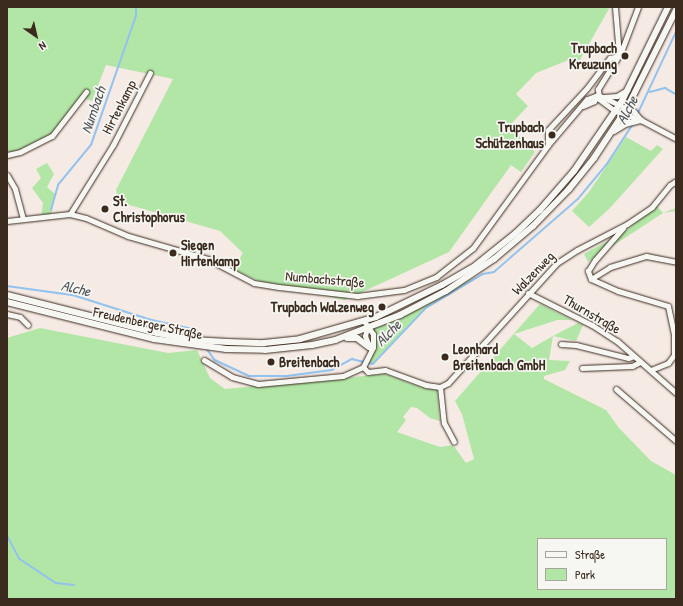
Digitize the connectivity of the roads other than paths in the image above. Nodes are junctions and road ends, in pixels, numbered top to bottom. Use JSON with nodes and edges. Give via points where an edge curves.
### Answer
{"nodes":[{"id":1,"x":615,"y":7,"type":"edge"},
{"id":2,"x":638,"y":7,"type":"edge"},
{"id":3,"x":668,"y":7,"type":"edge"},
{"id":4,"x":676,"y":10,"type":"edge"},
{"id":5,"x":619,"y":56,"type":"junction"},
{"id":6,"x":150,"y":73,"type":"dead end"},
{"id":7,"x":627,"y":90,"type":"junction"},
{"id":8,"x":86,"y":92,"type":"dead end"},
{"id":9,"x":598,"y":95,"type":"junction"},
{"id":10,"x":604,"y":97,"type":"junction"},
{"id":11,"x":617,"y":108,"type":"junction"},
{"id":12,"x":627,"y":108,"type":"junction"},
{"id":13,"x":623,"y":114,"type":"junction"},
{"id":14,"x":631,"y":120,"type":"junction"},
{"id":15,"x":641,"y":120,"type":"junction"},
{"id":16,"x":611,"y":134,"type":"junction"},
{"id":17,"x":676,"y":139,"type":"edge"},
{"id":18,"x":548,"y":145,"type":"junction"},
{"id":19,"x":7,"y":155,"type":"edge"},
{"id":20,"x":7,"y":175,"type":"edge"},
{"id":21,"x":676,"y":181,"type":"edge"},
{"id":22,"x":70,"y":214,"type":"junction"},
{"id":23,"x":22,"y":219,"type":"junction"},
{"id":24,"x":7,"y":221,"type":"edge"},
{"id":25,"x":627,"y":224,"type":"junction"},
{"id":26,"x":676,"y":262,"type":"edge"},
{"id":27,"x":591,"y":279,"type":"junction"},
{"id":28,"x":528,"y":294,"type":"junction"},
{"id":29,"x":7,"y":295,"type":"edge"},
{"id":30,"x":7,"y":302,"type":"edge"},
{"id":31,"x":7,"y":314,"type":"edge"},
{"id":32,"x":364,"y":321,"type":"junction"},
{"id":33,"x":28,"y":325,"type":"dead end"},
{"id":34,"x":367,"y":328,"type":"junction"},
{"id":35,"x":335,"y":340,"type":"junction"},
{"id":36,"x":205,"y":344,"type":"junction"},
{"id":37,"x":561,"y":344,"type":"dead end"},
{"id":38,"x":370,"y":348,"type":"junction"},
{"id":39,"x":634,"y":356,"type":"junction"},
{"id":40,"x":204,"y":360,"type":"dead end"},
{"id":41,"x":640,"y":362,"type":"junction"},
{"id":42,"x":363,"y":367,"type":"junction"},
{"id":43,"x":582,"y":368,"type":"dead end"},
{"id":44,"x":651,"y":370,"type":"junction"},
{"id":45,"x":440,"y":387,"type":"junction"},
{"id":46,"x":616,"y":389,"type":"dead end"},
{"id":47,"x":676,"y":393,"type":"edge"},
{"id":48,"x":676,"y":441,"type":"edge"},
{"id":49,"x":454,"y":442,"type":"dead end"}],
"edges":[{"from":1,"to":5,"type":"street"},
{"from":2,"to":5,"type":"street"},
{"from":3,"to":7,"type":"main road","name":"Freudenberger Straße"},
{"from":4,"to":12,"type":"main road","name":"Freudenberger Straße"},
{"from":5,"to":9,"type":"street","via":[[599,86]]},
{"from":5,"to":18,"type":"street","via":[[610,58],[587,88],[548,130]]},
{"from":6,"to":22,"type":"street","name":"Hirtenkamp","via":[[120,132]]},
{"from":7,"to":10,"type":"street","via":[[617,96]]},
{"from":7,"to":11,"type":"main road","name":"Freudenberger Straße"},
{"from":8,"to":19,"type":"street","via":[[52,136],[20,152]]},
{"from":9,"to":10,"type":"street"},
{"from":9,"to":11,"type":"street","via":[[601,102]]},
{"from":9,"to":18,"type":"street","name":"Numbachstraße","via":[[591,96]]},
{"from":10,"to":11,"type":"street"},
{"from":11,"to":12,"type":"street"},
{"from":11,"to":13,"type":"street"},
{"from":11,"to":32,"type":"main road","name":"Freudenberger Straße","via":[[563,185],[508,240],[476,265],[442,285]]},
{"from":12,"to":13,"type":"main road","name":"Freudenberger Straße"},
{"from":12,"to":15,"type":"street"},
{"from":13,"to":14,"type":"street"},
{"from":13,"to":16,"type":"main road","name":"Freudenberger Straße"},
{"from":14,"to":15,"type":"main road"},
{"from":14,"to":16,"type":"main road"},
{"from":15,"to":17,"type":"street"},
{"from":16,"to":34,"type":"main road","name":"Freudenberger Straße","via":[[569,189],[507,248],[446,291],[400,315]]},
{"from":18,"to":22,"type":"street","name":"Numbachstraße","via":[[473,248],[436,277],[404,290],[381,294],[337,294],[254,282],[208,259],[128,236],[91,219]]},
{"from":20,"to":23,"type":"street","via":[[13,186]]},
{"from":21,"to":25,"type":"street","name":"Walzenweg","via":[[652,207]]},
{"from":22,"to":23,"type":"street","name":"Numbachstraße"},
{"from":23,"to":24,"type":"street","name":"Numbachstraße"},
{"from":25,"to":27,"type":"street","via":[[595,260],[588,271]]},
{"from":25,"to":28,"type":"street","name":"Walzenweg","via":[[564,258]]},
{"from":26,"to":27,"type":"street","via":[[646,256],[610,267]]},
{"from":27,"to":44,"type":"street","via":[[618,291],[668,306],[674,334],[674,355],[668,362]]},
{"from":28,"to":39,"type":"street","name":"Thurnstraße","via":[[592,325]]},
{"from":28,"to":45,"type":"street","name":"Walzenweg","via":[[464,368]]},
{"from":29,"to":36,"type":"main road","name":"Freudenberger Straße"},
{"from":30,"to":36,"type":"main road","name":"Freudenberger Straße","via":[[154,339]]},
{"from":31,"to":33,"type":"street","via":[[20,317]]},
{"from":32,"to":34,"type":"street"},
{"from":32,"to":36,"type":"main road","name":"Freudenberger Straße","via":[[317,335],[272,342]]},
{"from":34,"to":35,"type":"main road","name":"Freudenberger Straße"},
{"from":34,"to":38,"type":"street","via":[[365,333]]},
{"from":35,"to":36,"type":"main road","name":"Freudenberger Straße","via":[[265,350]]},
{"from":35,"to":38,"type":"main road","via":[[357,338]]},
{"from":37,"to":39,"type":"street","via":[[576,345],[628,358]]},
{"from":38,"to":42,"type":"street"},
{"from":39,"to":41,"type":"street","name":"Thurnstraße"},
{"from":40,"to":42,"type":"street","via":[[232,377],[258,384],[343,376]]},
{"from":41,"to":43,"type":"street","via":[[632,366]]},
{"from":41,"to":44,"type":"street","name":"Thurnstraße"},
{"from":42,"to":45,"type":"street","via":[[368,372],[385,370],[426,385]]},
{"from":44,"to":47,"type":"street","name":"Thurnstraße"},
{"from":45,"to":49,"type":"street","via":[[444,423]]},
{"from":46,"to":48,"type":"street"}]}
